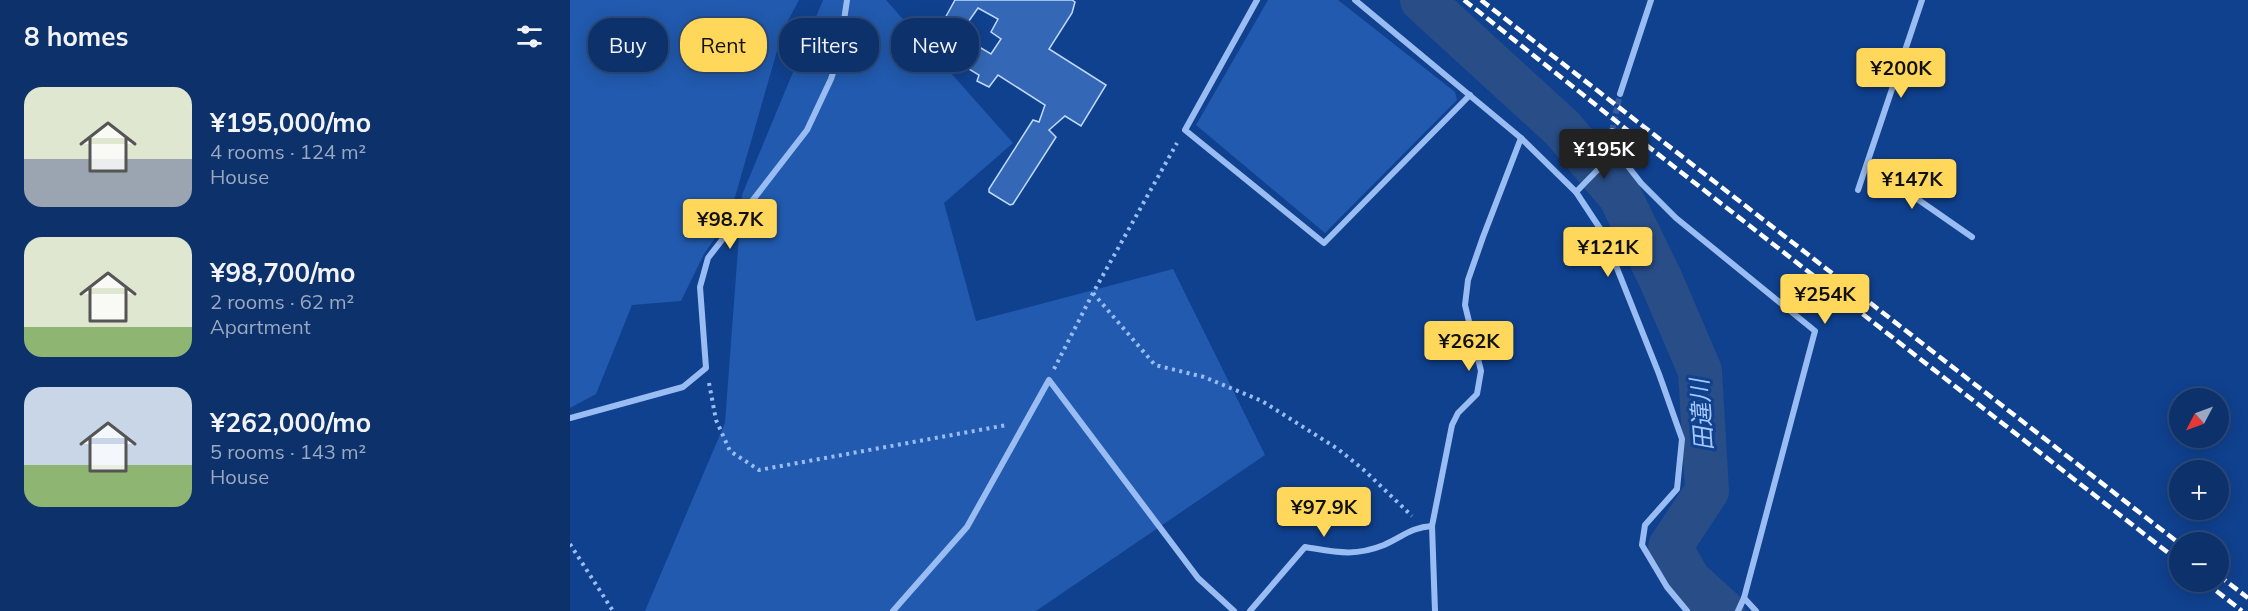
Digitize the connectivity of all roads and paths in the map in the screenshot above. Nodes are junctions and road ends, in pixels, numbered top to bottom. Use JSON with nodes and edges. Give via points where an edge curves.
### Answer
{"nodes":[{"id":1,"x":847,"y":0,"type":"edge"},
{"id":2,"x":1257,"y":0,"type":"edge"},
{"id":3,"x":1355,"y":0,"type":"edge"},
{"id":4,"x":1651,"y":0,"type":"edge"},
{"id":5,"x":1922,"y":0,"type":"edge"},
{"id":6,"x":1620,"y":94,"type":"tunnel mouth"},
{"id":7,"x":1470,"y":95,"type":"junction"},
{"id":8,"x":1185,"y":130,"type":"junction"},
{"id":9,"x":1612,"y":131,"type":"tunnel mouth"},
{"id":10,"x":1521,"y":138,"type":"junction"},
{"id":11,"x":1616,"y":151,"type":"junction"},
{"id":12,"x":1866,"y":164,"type":"junction"},
{"id":13,"x":1858,"y":190,"type":"dead end"},
{"id":14,"x":1576,"y":192,"type":"junction"},
{"id":15,"x":1971,"y":237,"type":"dead end"},
{"id":16,"x":1093,"y":293,"type":"junction"},
{"id":17,"x":706,"y":368,"type":"junction"},
{"id":18,"x":1049,"y":380,"type":"junction"},
{"id":19,"x":570,"y":418,"type":"edge"},
{"id":20,"x":1025,"y":422,"type":"junction"},
{"id":21,"x":1432,"y":526,"type":"junction"},
{"id":22,"x":1419,"y":527,"type":"junction"},
{"id":23,"x":570,"y":544,"type":"edge"},
{"id":24,"x":1743,"y":598,"type":"junction"},
{"id":25,"x":613,"y":611,"type":"edge"},
{"id":26,"x":893,"y":611,"type":"edge"},
{"id":27,"x":1234,"y":611,"type":"edge"},
{"id":28,"x":1250,"y":611,"type":"edge"},
{"id":29,"x":1435,"y":611,"type":"edge"},
{"id":30,"x":1687,"y":611,"type":"edge"},
{"id":31,"x":1738,"y":611,"type":"edge"},
{"id":32,"x":1756,"y":611,"type":"edge"}],
"edges":[{"from":1,"to":17,"type":"street","via":[[839,54],[807,130],[708,258],[700,287]]},
{"from":2,"to":8,"type":"street"},
{"from":3,"to":7,"type":"street"},
{"from":4,"to":6,"type":"street"},
{"from":5,"to":12,"type":"street"},
{"from":7,"to":8,"type":"street","via":[[1324,243]]},
{"from":7,"to":10,"type":"street"},
{"from":8,"to":16,"type":"path"},
{"from":9,"to":11,"type":"street"},
{"from":10,"to":14,"type":"street"},
{"from":10,"to":21,"type":"street","via":[[1468,280],[1465,306],[1481,371],[1477,394],[1458,412],[1452,425]]},
{"from":11,"to":14,"type":"street"},
{"from":11,"to":24,"type":"street","via":[[1676,219],[1815,331]]},
{"from":12,"to":13,"type":"street"},
{"from":12,"to":15,"type":"street"},
{"from":14,"to":30,"type":"street","via":[[1603,233],[1682,439],[1677,489],[1645,525],[1642,545],[1667,587]]},
{"from":16,"to":18,"type":"path"},
{"from":16,"to":22,"type":"path","via":[[1155,365],[1204,377],[1262,401],[1338,449],[1410,512]]},
{"from":17,"to":19,"type":"street","via":[[682,387]]},
{"from":17,"to":20,"type":"path","via":[[716,420],[730,451],[759,470]]},
{"from":18,"to":20,"type":"street"},
{"from":18,"to":27,"type":"street","via":[[1198,578]]},
{"from":20,"to":26,"type":"street","via":[[967,527]]},
{"from":21,"to":22,"type":"street"},
{"from":21,"to":29,"type":"street"},
{"from":22,"to":28,"type":"street","via":[[1384,545],[1350,554],[1305,547]]},
{"from":23,"to":25,"type":"path"},
{"from":24,"to":31,"type":"street"},
{"from":24,"to":32,"type":"street"}]}
